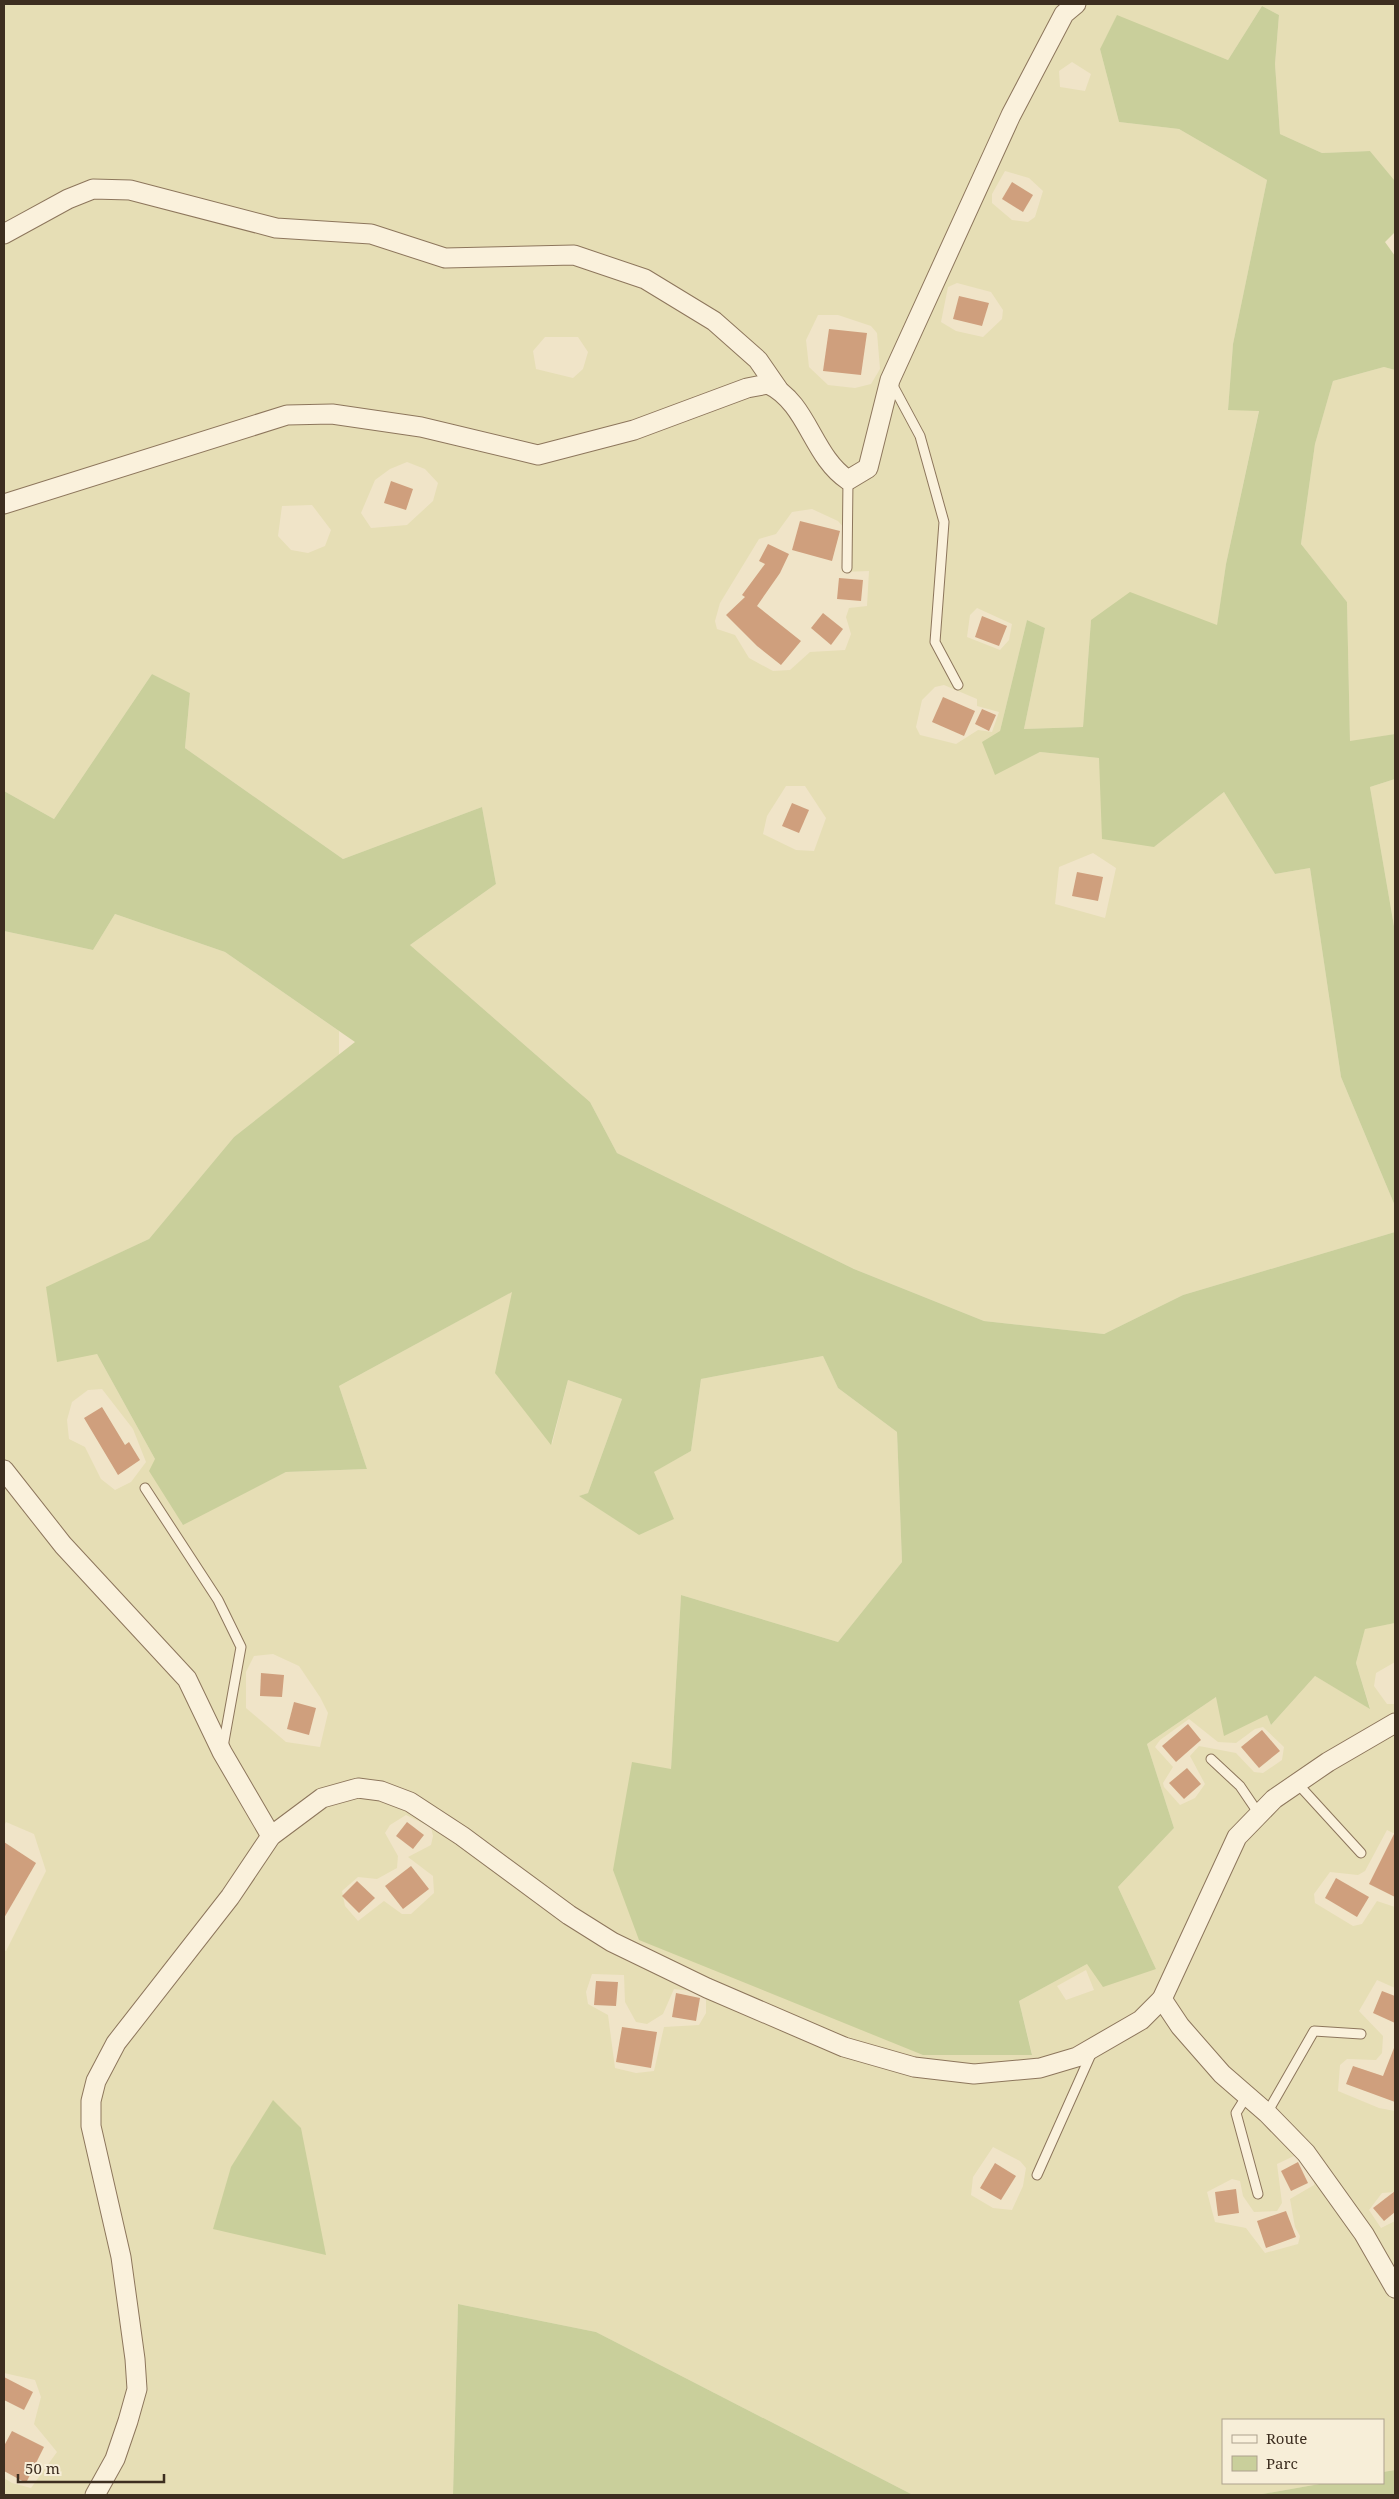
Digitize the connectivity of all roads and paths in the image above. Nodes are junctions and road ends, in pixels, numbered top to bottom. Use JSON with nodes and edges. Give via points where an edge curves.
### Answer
{"nodes":[{"id":1,"x":1076,"y":4,"type":"edge"},
{"id":2,"x":4,"y":234,"type":"edge"},
{"id":3,"x":890,"y":380,"type":"junction"},
{"id":4,"x":778,"y":389,"type":"junction"},
{"id":5,"x":848,"y":480,"type":"junction"},
{"id":6,"x":4,"y":504,"type":"edge"},
{"id":7,"x":847,"y":568,"type":"dead end"},
{"id":8,"x":958,"y":685,"type":"dead end"},
{"id":9,"x":4,"y":1470,"type":"edge"},
{"id":10,"x":145,"y":1488,"type":"dead end"},
{"id":11,"x":1395,"y":1723,"type":"edge"},
{"id":12,"x":222,"y":1752,"type":"junction"},
{"id":13,"x":1211,"y":1759,"type":"dead end"},
{"id":14,"x":1297,"y":1783,"type":"junction"},
{"id":15,"x":1259,"y":1814,"type":"junction"},
{"id":16,"x":271,"y":1836,"type":"junction"},
{"id":17,"x":1361,"y":1853,"type":"dead end"},
{"id":18,"x":1162,"y":1999,"type":"junction"},
{"id":19,"x":1142,"y":2020,"type":"junction"},
{"id":20,"x":1180,"y":2026,"type":"junction"},
{"id":21,"x":1361,"y":2034,"type":"dead end"},
{"id":22,"x":1094,"y":2048,"type":"junction"},
{"id":23,"x":1246,"y":2097,"type":"junction"},
{"id":24,"x":1267,"y":2114,"type":"junction"},
{"id":25,"x":1037,"y":2174,"type":"dead end"},
{"id":26,"x":1258,"y":2194,"type":"dead end"},
{"id":27,"x":1395,"y":2288,"type":"edge"},
{"id":28,"x":95,"y":2495,"type":"edge"}],
"edges":[{"from":1,"to":3,"type":"street","via":[[1064,14],[1011,115]]},
{"from":2,"to":4,"type":"street","via":[[93,189],[130,190],[276,228],[371,234],[445,258],[574,255],[645,279],[714,322],[758,360]]},
{"from":3,"to":5,"type":"street","via":[[868,468]]},
{"from":3,"to":8,"type":"lane","via":[[920,436],[944,522],[935,642]]},
{"from":4,"to":5,"type":"street","via":[[790,398],[835,471]]},
{"from":4,"to":6,"type":"street","via":[[768,384],[747,388],[634,430],[538,455],[421,426],[332,414],[286,415]]},
{"from":5,"to":7,"type":"lane"},
{"from":9,"to":12,"type":"street","via":[[63,1545],[187,1679]]},
{"from":10,"to":12,"type":"lane","via":[[218,1600],[240,1647]]},
{"from":11,"to":14,"type":"street"},
{"from":12,"to":16,"type":"street"},
{"from":13,"to":15,"type":"lane","via":[[1240,1786]]},
{"from":14,"to":15,"type":"street"},
{"from":14,"to":17,"type":"lane"},
{"from":15,"to":18,"type":"street","via":[[1237,1836]]},
{"from":16,"to":22,"type":"street","via":[[322,1798],[358,1788],[381,1791],[410,1802],[612,1942],[706,1988],[844,2047],[914,2067],[974,2074],[1040,2068],[1077,2057]]},
{"from":16,"to":28,"type":"street","via":[[230,1897],[116,2043],[96,2081],[91,2101],[91,2126],[121,2257],[137,2389],[115,2459]]},
{"from":18,"to":19,"type":"street"},
{"from":18,"to":20,"type":"street"},
{"from":19,"to":20,"type":"street"},
{"from":19,"to":22,"type":"street"},
{"from":20,"to":23,"type":"street"},
{"from":21,"to":24,"type":"lane","via":[[1314,2031]]},
{"from":22,"to":25,"type":"lane"},
{"from":23,"to":24,"type":"street"},
{"from":23,"to":26,"type":"lane","via":[[1236,2113]]},
{"from":24,"to":27,"type":"street","via":[[1306,2153],[1364,2234]]}]}
